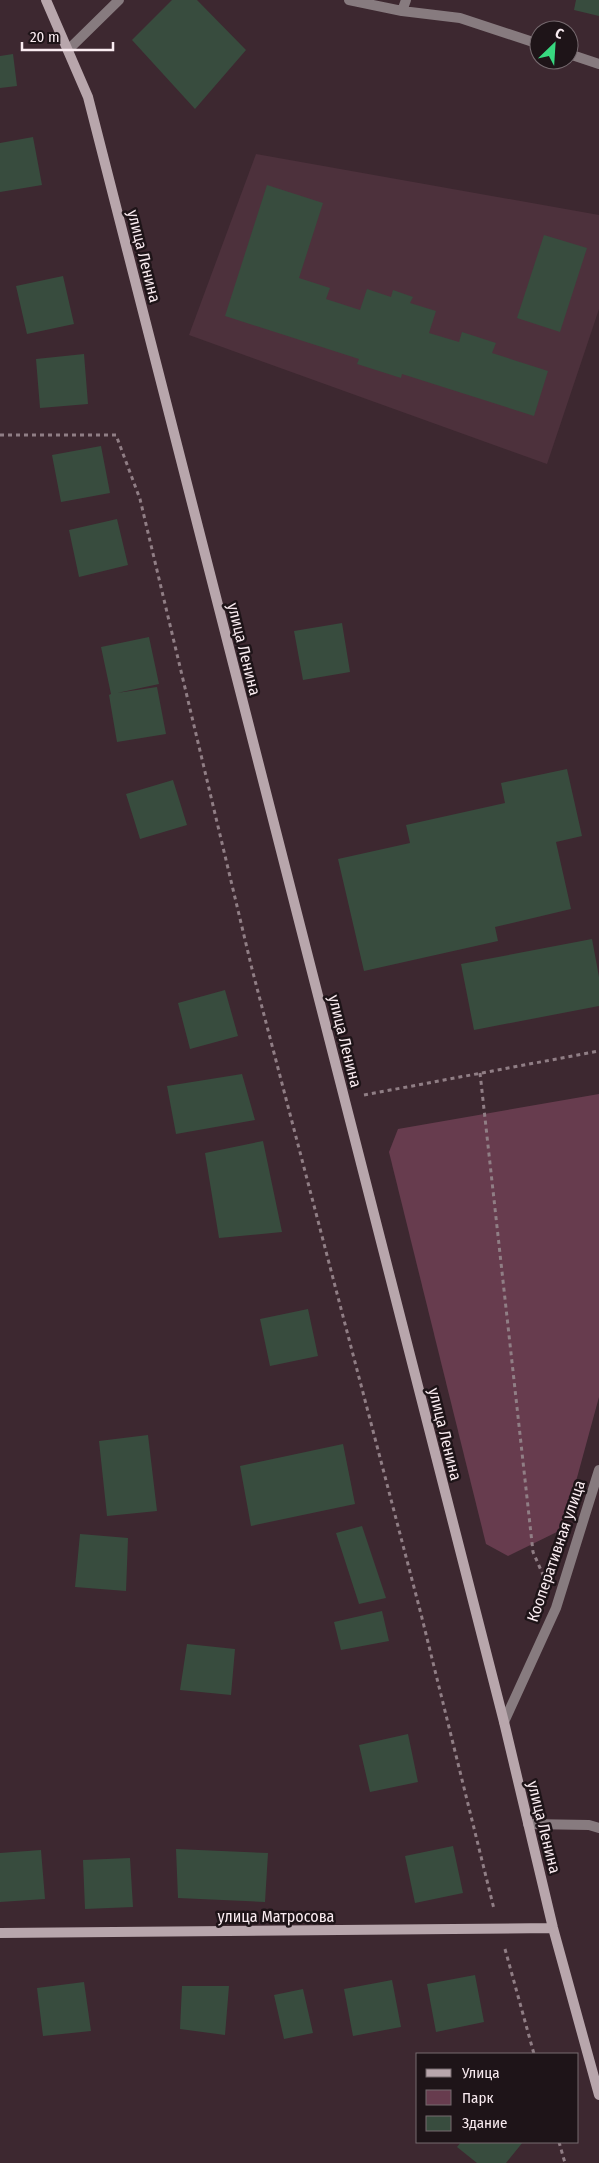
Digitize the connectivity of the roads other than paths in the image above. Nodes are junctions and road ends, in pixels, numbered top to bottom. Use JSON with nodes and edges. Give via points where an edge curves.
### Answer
{"nodes":[{"id":1,"x":46,"y":0,"type":"edge"},
{"id":2,"x":119,"y":0,"type":"edge"},
{"id":3,"x":349,"y":0,"type":"edge"},
{"id":4,"x":406,"y":0,"type":"edge"},
{"id":5,"x":402,"y":11,"type":"junction"},
{"id":6,"x":529,"y":41,"type":"edge"},
{"id":7,"x":68,"y":50,"type":"junction"},
{"id":8,"x":579,"y":57,"type":"edge"},
{"id":9,"x":599,"y":64,"type":"edge"},
{"id":10,"x":599,"y":1470,"type":"edge"},
{"id":11,"x":504,"y":1722,"type":"junction"},
{"id":12,"x":528,"y":1824,"type":"junction"},
{"id":13,"x":599,"y":1828,"type":"edge"},
{"id":14,"x":553,"y":1928,"type":"junction"},
{"id":15,"x":0,"y":1933,"type":"edge"},
{"id":16,"x":599,"y":2095,"type":"edge"}],
"edges":[{"from":1,"to":7,"type":"street","name":"улица Ленина"},
{"from":2,"to":7,"type":"street"},
{"from":3,"to":5,"type":"street"},
{"from":4,"to":5,"type":"street"},
{"from":5,"to":6,"type":"street","via":[[460,18]]},
{"from":7,"to":11,"type":"street","name":"улица Ленина","via":[[88,97]]},
{"from":8,"to":9,"type":"street"},
{"from":10,"to":11,"type":"street","name":"Кооперативная улица","via":[[556,1608]]},
{"from":11,"to":12,"type":"street","name":"улица Ленина"},
{"from":12,"to":13,"type":"street"},
{"from":12,"to":14,"type":"street","name":"улица Ленина"},
{"from":14,"to":15,"type":"street","name":"улица Матросова"},
{"from":14,"to":16,"type":"street","name":"улица Ленина"}]}
